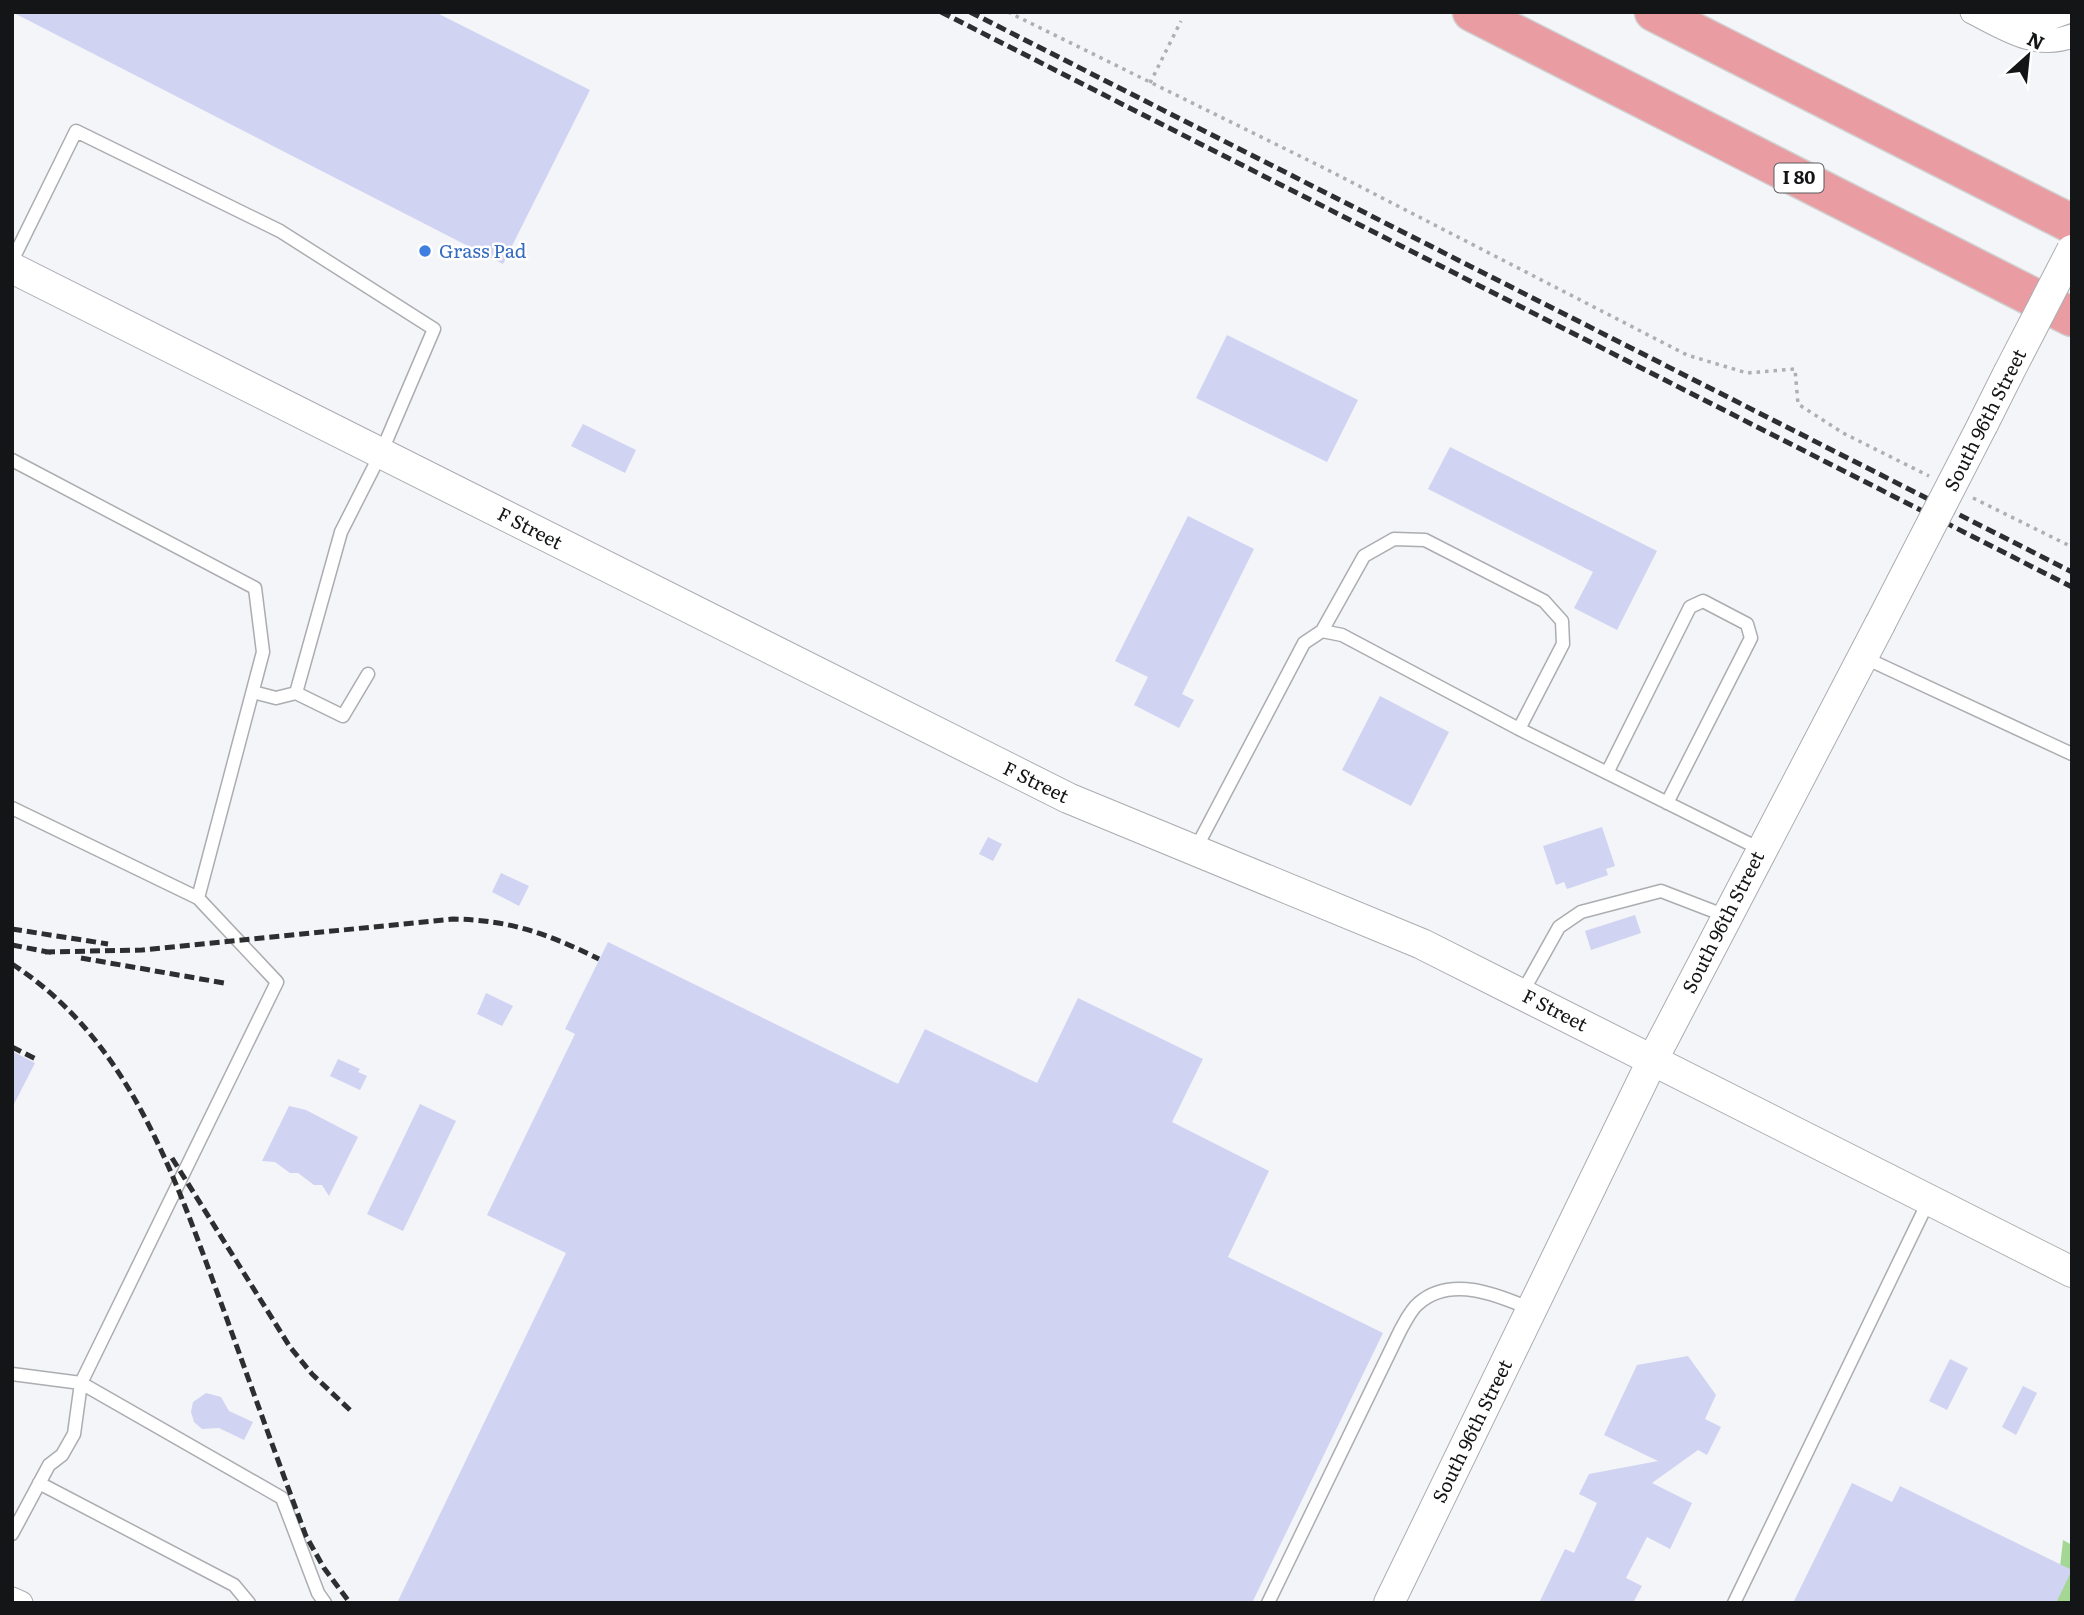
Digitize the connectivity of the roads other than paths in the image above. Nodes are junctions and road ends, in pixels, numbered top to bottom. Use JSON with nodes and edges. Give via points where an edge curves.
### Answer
{"nodes":[{"id":1,"x":1472,"y":12,"type":"edge"},
{"id":2,"x":1654,"y":12,"type":"edge"},
{"id":3,"x":2067,"y":12,"type":"edge"},
{"id":4,"x":1980,"y":16,"type":"edge"},
{"id":5,"x":2072,"y":36,"type":"edge"},
{"id":6,"x":2072,"y":224,"type":"edge"},
{"id":7,"x":2072,"y":250,"type":"edge"},
{"id":8,"x":12,"y":261,"type":"edge"},
{"id":9,"x":12,"y":268,"type":"edge"},
{"id":10,"x":2072,"y":317,"type":"edge"},
{"id":11,"x":381,"y":453,"type":"junction"},
{"id":12,"x":12,"y":460,"type":"edge"},
{"id":13,"x":1322,"y":631,"type":"junction"},
{"id":14,"x":1863,"y":656,"type":"junction"},
{"id":15,"x":368,"y":674,"type":"dead end"},
{"id":16,"x":253,"y":692,"type":"junction"},
{"id":17,"x":296,"y":694,"type":"junction"},
{"id":18,"x":1518,"y":729,"type":"junction"},
{"id":19,"x":2072,"y":754,"type":"edge"},
{"id":20,"x":1607,"y":773,"type":"junction"},
{"id":21,"x":1667,"y":803,"type":"junction"},
{"id":22,"x":12,"y":808,"type":"edge"},
{"id":23,"x":1760,"y":849,"type":"junction"},
{"id":24,"x":1194,"y":852,"type":"junction"},
{"id":25,"x":198,"y":898,"type":"junction"},
{"id":26,"x":1726,"y":916,"type":"junction"},
{"id":27,"x":1521,"y":993,"type":"junction"},
{"id":28,"x":1653,"y":1059,"type":"junction"},
{"id":29,"x":1929,"y":1199,"type":"junction"},
{"id":30,"x":2072,"y":1272,"type":"edge"},
{"id":31,"x":1531,"y":1310,"type":"junction"},
{"id":32,"x":12,"y":1374,"type":"edge"},
{"id":33,"x":81,"y":1383,"type":"junction"},
{"id":34,"x":39,"y":1483,"type":"junction"},
{"id":35,"x":12,"y":1534,"type":"edge"},
{"id":36,"x":12,"y":1599,"type":"edge"},
{"id":37,"x":20,"y":1603,"type":"edge"},
{"id":38,"x":249,"y":1603,"type":"edge"},
{"id":39,"x":325,"y":1603,"type":"edge"},
{"id":40,"x":1268,"y":1603,"type":"edge"},
{"id":41,"x":1389,"y":1603,"type":"edge"},
{"id":42,"x":1734,"y":1603,"type":"edge"}],
"edges":[{"from":1,"to":10,"type":"highway","number":"I 80"},
{"from":2,"to":6,"type":"highway"},
{"from":3,"to":4,"type":"street","via":[[2037,23]]},
{"from":4,"to":5,"type":"street","via":[[2033,40]]},
{"from":7,"to":14,"type":"street","name":"South 96th Street","bridge":true},
{"from":8,"to":11,"type":"lane","via":[[76,131],[279,231],[434,329]]},
{"from":9,"to":11,"type":"street","name":"F Street"},
{"from":11,"to":17,"type":"lane","via":[[341,532]]},
{"from":11,"to":24,"type":"street","name":"F Street","via":[[949,740]]},
{"from":12,"to":16,"type":"lane","via":[[255,588],[263,652]]},
{"from":13,"to":18,"type":"lane","via":[[1342,635]]},
{"from":13,"to":18,"type":"lane","via":[[1364,556],[1394,539],[1426,540],[1544,601],[1562,621],[1563,644]]},
{"from":13,"to":24,"type":"lane","via":[[1304,643]]},
{"from":14,"to":19,"type":"lane"},
{"from":14,"to":23,"type":"street","name":"South 96th Street"},
{"from":15,"to":17,"type":"lane","via":[[343,716]]},
{"from":16,"to":17,"type":"lane","via":[[276,698]]},
{"from":16,"to":25,"type":"lane"},
{"from":18,"to":20,"type":"lane"},
{"from":20,"to":21,"type":"lane"},
{"from":20,"to":21,"type":"lane","via":[[1690,607],[1703,601],[1747,624],[1751,638]]},
{"from":21,"to":23,"type":"lane"},
{"from":22,"to":25,"type":"lane"},
{"from":23,"to":26,"type":"street","name":"South 96th Street"},
{"from":24,"to":27,"type":"street","name":"F Street","via":[[1349,912]]},
{"from":25,"to":33,"type":"lane","via":[[277,982]]},
{"from":26,"to":27,"type":"lane","via":[[1661,891],[1581,912],[1559,927]]},
{"from":26,"to":28,"type":"street","name":"South 96th Street"},
{"from":27,"to":28,"type":"street","name":"F Street"},
{"from":28,"to":29,"type":"street","name":"F Street"},
{"from":28,"to":31,"type":"street","name":"South 96th Street"},
{"from":29,"to":30,"type":"street","name":"F Street"},
{"from":29,"to":42,"type":"lane"},
{"from":31,"to":40,"type":"lane","via":[[1495,1294],[1472,1290],[1446,1290],[1418,1303],[1400,1331]]},
{"from":31,"to":41,"type":"street","name":"South 96th Street"},
{"from":32,"to":33,"type":"lane"},
{"from":33,"to":34,"type":"lane","via":[[74,1434]]},
{"from":33,"to":39,"type":"lane","via":[[282,1498]]},
{"from":34,"to":35,"type":"lane"},
{"from":34,"to":38,"type":"lane","via":[[233,1585]]},
{"from":36,"to":37,"type":"street"}]}
